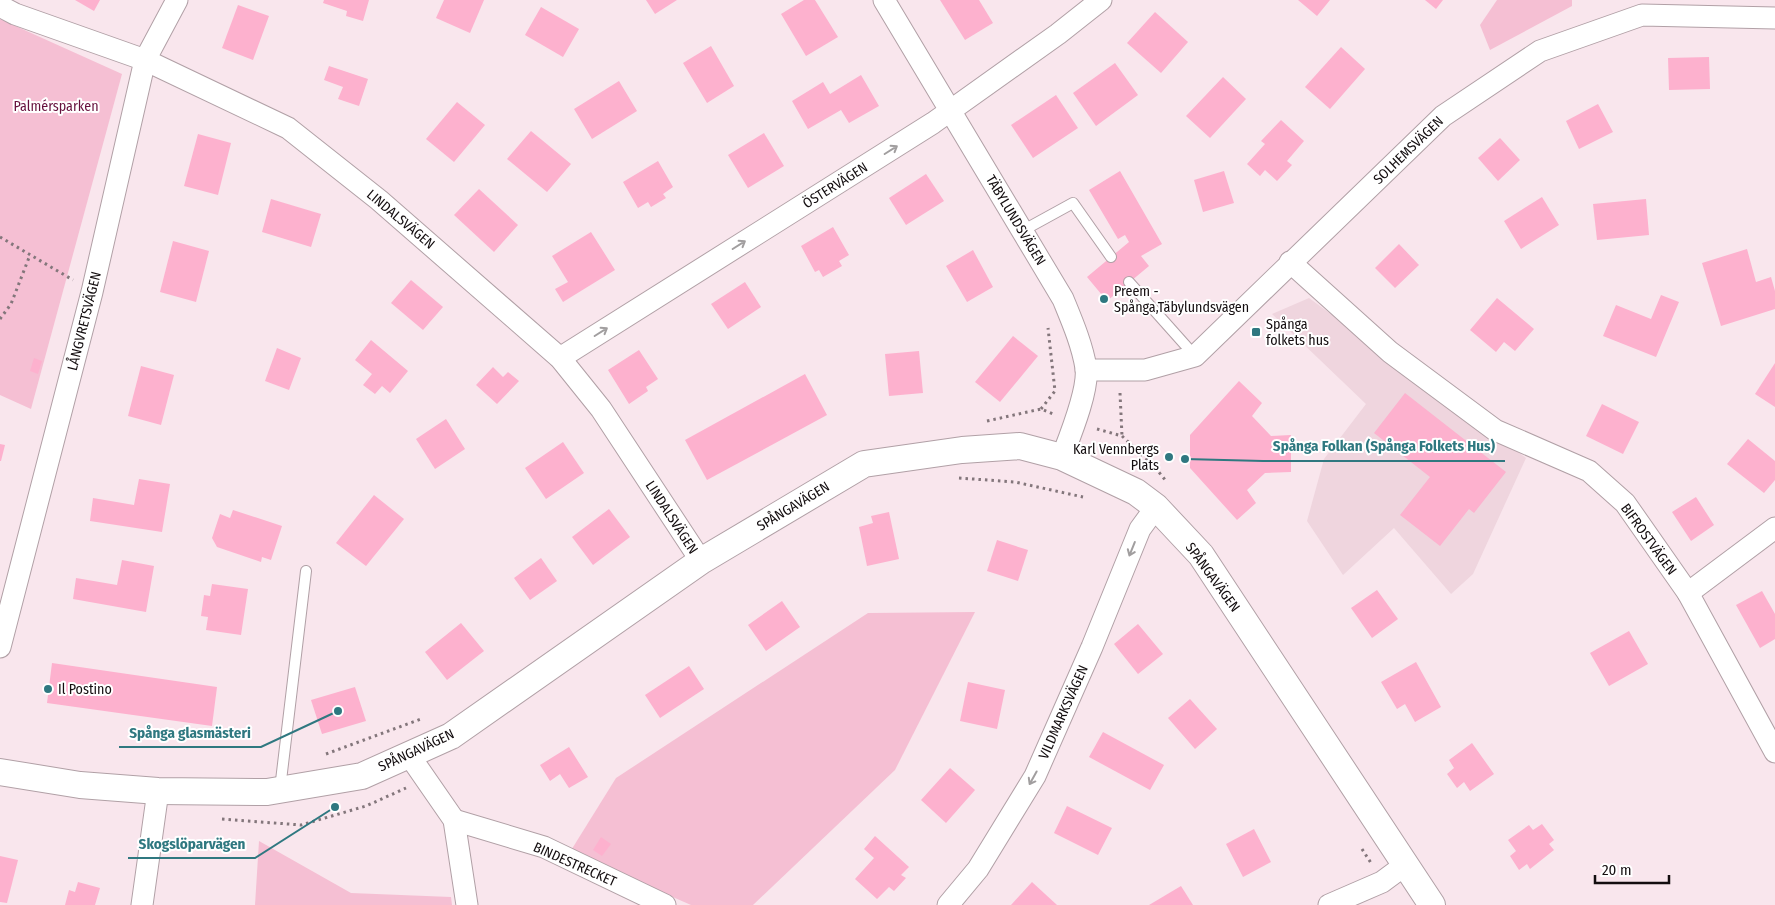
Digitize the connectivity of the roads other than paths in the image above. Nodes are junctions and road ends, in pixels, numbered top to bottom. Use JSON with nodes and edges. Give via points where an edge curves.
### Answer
{"nodes":[{"id":1,"x":177,"y":0,"type":"edge"},
{"id":2,"x":884,"y":0,"type":"edge"},
{"id":3,"x":1100,"y":0,"type":"edge"},
{"id":4,"x":0,"y":6,"type":"edge"},
{"id":5,"x":1775,"y":18,"type":"edge"},
{"id":6,"x":145,"y":60,"type":"junction"},
{"id":7,"x":951,"y":110,"type":"junction"},
{"id":8,"x":1022,"y":231,"type":"junction"},
{"id":9,"x":1111,"y":257,"type":"dead end"},
{"id":10,"x":1290,"y":262,"type":"junction"},
{"id":11,"x":1130,"y":282,"type":"dead end"},
{"id":12,"x":1195,"y":356,"type":"junction"},
{"id":13,"x":560,"y":358,"type":"junction"},
{"id":14,"x":1086,"y":370,"type":"junction"},
{"id":15,"x":1062,"y":457,"type":"junction"},
{"id":16,"x":1164,"y":497,"type":"junction"},
{"id":17,"x":1775,"y":528,"type":"edge"},
{"id":18,"x":701,"y":561,"type":"junction"},
{"id":19,"x":306,"y":571,"type":"dead end"},
{"id":20,"x":1688,"y":593,"type":"junction"},
{"id":21,"x":0,"y":647,"type":"edge"},
{"id":22,"x":1775,"y":752,"type":"edge"},
{"id":23,"x":409,"y":755,"type":"junction"},
{"id":24,"x":0,"y":772,"type":"edge"},
{"id":25,"x":280,"y":790,"type":"junction"},
{"id":26,"x":158,"y":791,"type":"junction"},
{"id":27,"x":454,"y":820,"type":"junction"},
{"id":28,"x":1405,"y":865,"type":"junction"},
{"id":29,"x":142,"y":905,"type":"edge"},
{"id":30,"x":466,"y":905,"type":"edge"},
{"id":31,"x":665,"y":905,"type":"edge"},
{"id":32,"x":948,"y":905,"type":"edge"},
{"id":33,"x":1329,"y":905,"type":"edge"},
{"id":34,"x":1432,"y":905,"type":"edge"}],
"edges":[{"from":1,"to":6,"type":"street","name":"LÅNGVRETSVÄGEN"},
{"from":2,"to":7,"type":"street","name":"TÄBYLUNDSVÄGEN"},
{"from":3,"to":7,"type":"street","name":"ÖSTERVÄGEN"},
{"from":4,"to":6,"type":"street","name":"LINDALSVÄGEN"},
{"from":5,"to":10,"type":"street","name":"SOLHEMSVÄGEN","via":[[1642,15],[1540,51],[1443,116]]},
{"from":6,"to":13,"type":"street","name":"LINDALSVÄGEN","via":[[288,128],[410,225]]},
{"from":6,"to":21,"type":"street","name":"LÅNGVRETSVÄGEN","via":[[92,292]]},
{"from":7,"to":8,"type":"street","name":"TÄBYLUNDSVÄGEN"},
{"from":13,"to":7,"type":"street","name":"ÖSTERVÄGEN","one_way":true},
{"from":8,"to":9,"type":"lane","via":[[1073,203]]},
{"from":8,"to":14,"type":"street","name":"TÄBYLUNDSVÄGEN","via":[[1063,299]]},
{"from":10,"to":12,"type":"street","name":"SOLHEMSVÄGEN"},
{"from":10,"to":20,"type":"street","name":"BIFROSTVÄGEN","via":[[1390,352],[1495,430],[1589,471],[1625,503]]},
{"from":11,"to":12,"type":"lane"},
{"from":12,"to":14,"type":"street","name":"SOLHEMSVÄGEN","via":[[1145,370]]},
{"from":13,"to":18,"type":"street","name":"LINDALSVÄGEN","via":[[601,409]]},
{"from":14,"to":15,"type":"street","name":"TÄBYLUNDSVÄGEN","via":[[1076,423]]},
{"from":15,"to":16,"type":"street","name":"SPÅNGAVÄGEN","via":[[1136,492]]},
{"from":15,"to":18,"type":"street","name":"SPÅNGAVÄGEN","via":[[1020,446],[962,450],[864,464]]},
{"from":16,"to":28,"type":"street","name":"SPÅNGAVÄGEN"},
{"from":16,"to":32,"type":"street","name":"VILDMARKSVÄGEN","one_way":true,"via":[[1140,529],[1035,776],[978,869]]},
{"from":17,"to":20,"type":"street"},
{"from":18,"to":23,"type":"street","name":"SPÅNGAVÄGEN","via":[[451,736]]},
{"from":19,"to":25,"type":"lane"},
{"from":20,"to":22,"type":"street","name":"BIFROSTVÄGEN"},
{"from":23,"to":25,"type":"street","name":"SPÅNGAVÄGEN","via":[[362,776]]},
{"from":23,"to":27,"type":"street"},
{"from":24,"to":26,"type":"street","name":"SPÅNGAVÄGEN","via":[[80,785]]},
{"from":25,"to":26,"type":"street","name":"SPÅNGAVÄGEN"},
{"from":26,"to":29,"type":"street"},
{"from":27,"to":30,"type":"street"},
{"from":27,"to":31,"type":"street","name":"BINDESTRECKET","via":[[544,847]]},
{"from":28,"to":33,"type":"street","via":[[1382,882]]},
{"from":28,"to":34,"type":"street","name":"SPÅNGAVÄGEN"}]}
